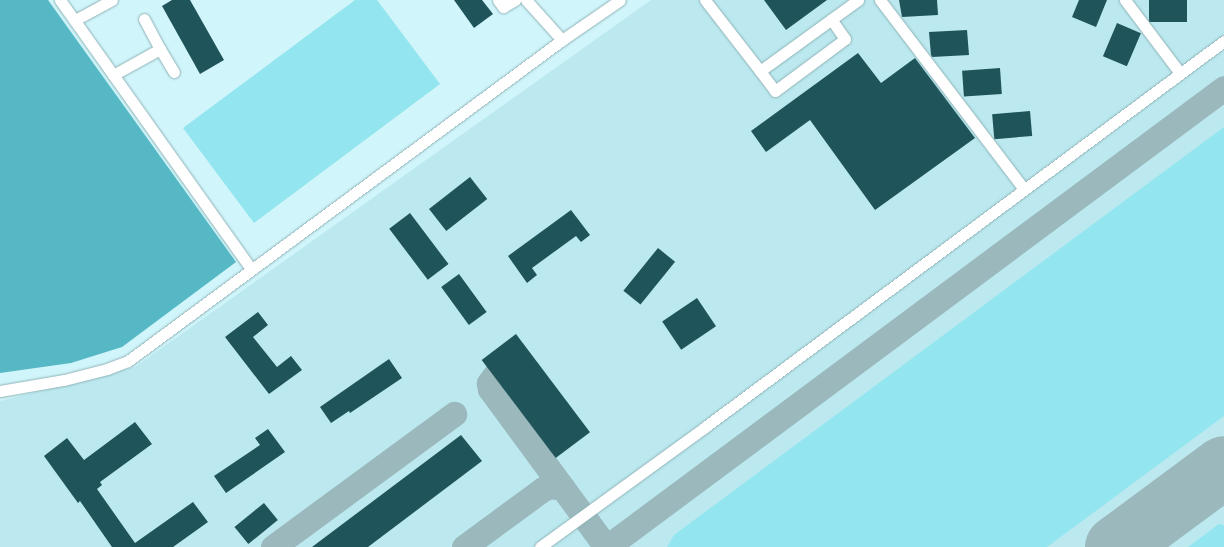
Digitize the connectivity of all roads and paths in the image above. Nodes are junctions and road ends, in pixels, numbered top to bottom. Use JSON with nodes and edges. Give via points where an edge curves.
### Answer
{"nodes":[{"id":1,"x":60,"y":0,"type":"edge"},
{"id":2,"x":112,"y":0,"type":"edge"},
{"id":3,"x":498,"y":0,"type":"edge"},
{"id":4,"x":515,"y":0,"type":"edge"},
{"id":5,"x":526,"y":0,"type":"edge"},
{"id":6,"x":620,"y":0,"type":"edge"},
{"id":7,"x":704,"y":0,"type":"edge"},
{"id":8,"x":858,"y":0,"type":"edge"},
{"id":9,"x":880,"y":0,"type":"edge"},
{"id":10,"x":1125,"y":0,"type":"edge"},
{"id":11,"x":144,"y":19,"type":"dead end"},
{"id":12,"x":74,"y":20,"type":"junction"},
{"id":13,"x":831,"y":20,"type":"junction"},
{"id":14,"x":562,"y":40,"type":"junction"},
{"id":15,"x":1224,"y":40,"type":"edge"},
{"id":16,"x":160,"y":49,"type":"junction"},
{"id":17,"x":760,"y":71,"type":"junction"},
{"id":18,"x":174,"y":72,"type":"dead end"},
{"id":19,"x":1180,"y":73,"type":"junction"},
{"id":20,"x":113,"y":74,"type":"junction"},
{"id":21,"x":1024,"y":189,"type":"junction"},
{"id":22,"x":251,"y":269,"type":"junction"},
{"id":23,"x":0,"y":391,"type":"edge"},
{"id":24,"x":540,"y":547,"type":"edge"}],
"edges":[{"from":1,"to":12,"type":"street"},
{"from":2,"to":12,"type":"street"},
{"from":3,"to":4,"type":"street","via":[[503,7]]},
{"from":5,"to":14,"type":"street"},
{"from":6,"to":14,"type":"street"},
{"from":7,"to":17,"type":"street"},
{"from":8,"to":13,"type":"street"},
{"from":9,"to":21,"type":"street"},
{"from":10,"to":19,"type":"street"},
{"from":11,"to":16,"type":"street"},
{"from":12,"to":20,"type":"street"},
{"from":13,"to":17,"type":"street"},
{"from":13,"to":17,"type":"street","via":[[845,39],[775,91]]},
{"from":14,"to":22,"type":"street"},
{"from":15,"to":19,"type":"street"},
{"from":16,"to":18,"type":"street"},
{"from":16,"to":20,"type":"street"},
{"from":19,"to":21,"type":"street"},
{"from":20,"to":22,"type":"street"},
{"from":21,"to":24,"type":"street"},
{"from":22,"to":23,"type":"street","via":[[128,361],[64,380]]}]}
